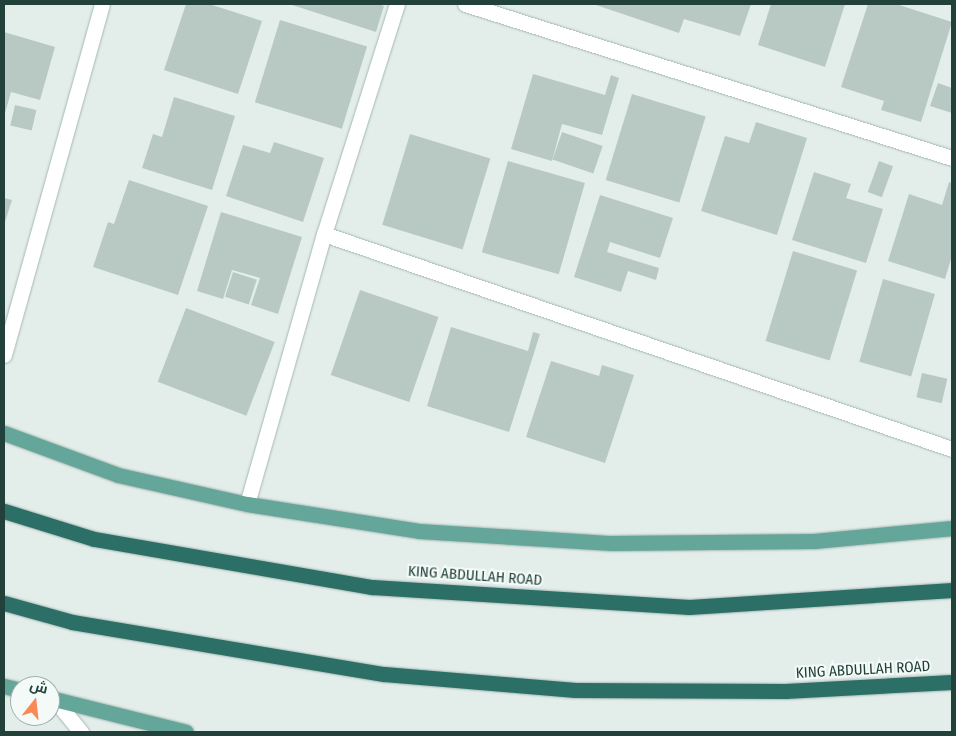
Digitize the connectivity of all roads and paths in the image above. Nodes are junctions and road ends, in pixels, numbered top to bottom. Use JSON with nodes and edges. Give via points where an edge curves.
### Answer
{"nodes":[{"id":1,"x":102,"y":4,"type":"edge"},
{"id":2,"x":397,"y":4,"type":"edge"},
{"id":3,"x":466,"y":4,"type":"edge"},
{"id":4,"x":952,"y":158,"type":"edge"},
{"id":5,"x":324,"y":234,"type":"junction"},
{"id":6,"x":4,"y":355,"type":"edge"},
{"id":7,"x":4,"y":433,"type":"edge"},
{"id":8,"x":952,"y":449,"type":"edge"},
{"id":9,"x":247,"y":504,"type":"junction"},
{"id":10,"x":4,"y":511,"type":"edge"},
{"id":11,"x":952,"y":528,"type":"edge"},
{"id":12,"x":952,"y":590,"type":"edge"},
{"id":13,"x":4,"y":603,"type":"edge"},
{"id":14,"x":952,"y":682,"type":"edge"},
{"id":15,"x":60,"y":701,"type":"edge"},
{"id":16,"x":60,"y":708,"type":"edge"},
{"id":17,"x":81,"y":732,"type":"edge"},
{"id":18,"x":186,"y":732,"type":"edge"}],
"edges":[{"from":1,"to":6,"type":"street"},
{"from":2,"to":5,"type":"street"},
{"from":3,"to":4,"type":"street"},
{"from":5,"to":8,"type":"street"},
{"from":5,"to":9,"type":"street"},
{"from":7,"to":9,"type":"main road","via":[[118,475]]},
{"from":9,"to":11,"type":"main road","via":[[419,531],[612,543],[814,541]]},
{"from":10,"to":12,"type":"highway","name":"KING ABDULLAH ROAD","via":[[94,539],[372,587],[689,607]]},
{"from":13,"to":14,"type":"highway","name":"KING ABDULLAH ROAD","via":[[72,622],[384,674],[574,690],[785,691]]},
{"from":15,"to":18,"type":"main road"},
{"from":16,"to":17,"type":"street"}]}
